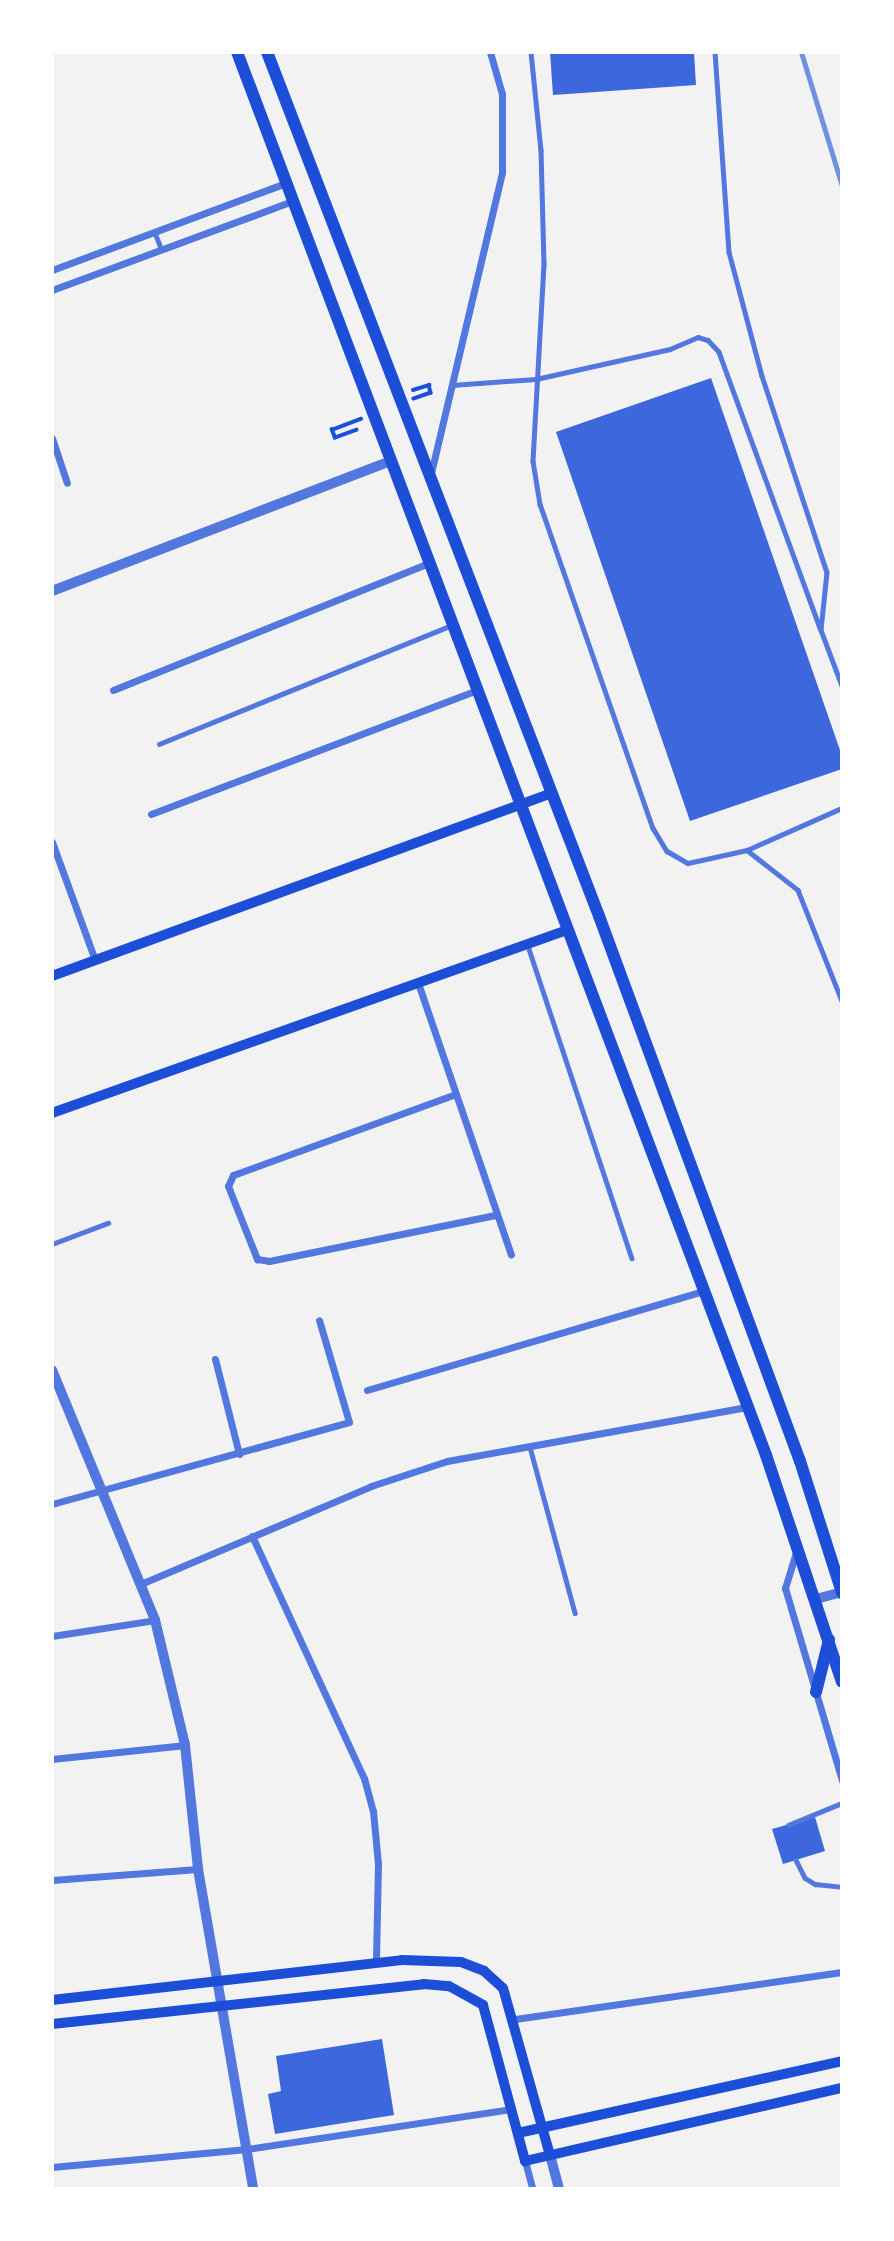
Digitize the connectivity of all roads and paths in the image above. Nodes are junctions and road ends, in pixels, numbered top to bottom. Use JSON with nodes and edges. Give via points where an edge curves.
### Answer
{"nodes":[{"id":1,"x":237,"y":52,"type":"edge"},
{"id":2,"x":267,"y":52,"type":"edge"},
{"id":3,"x":490,"y":52,"type":"edge"},
{"id":4,"x":531,"y":52,"type":"edge"},
{"id":5,"x":715,"y":52,"type":"edge"},
{"id":6,"x":286,"y":183,"type":"junction"},
{"id":7,"x":293,"y":201,"type":"junction"},
{"id":8,"x":155,"y":232,"type":"junction"},
{"id":9,"x":162,"y":250,"type":"junction"},
{"id":10,"x":52,"y":270,"type":"edge"},
{"id":11,"x":52,"y":290,"type":"edge"},
{"id":12,"x":536,"y":379,"type":"junction"},
{"id":13,"x":452,"y":385,"type":"junction"},
{"id":14,"x":413,"y":390,"type":"dead end"},
{"id":15,"x":432,"y":393,"type":"dead end"},
{"id":16,"x":332,"y":430,"type":"dead end"},
{"id":17,"x":357,"y":430,"type":"dead end"},
{"id":18,"x":52,"y":438,"type":"edge"},
{"id":19,"x":391,"y":461,"type":"junction"},
{"id":20,"x":430,"y":474,"type":"junction"},
{"id":21,"x":67,"y":482,"type":"dead end"},
{"id":22,"x":429,"y":563,"type":"junction"},
{"id":23,"x":52,"y":591,"type":"edge"},
{"id":24,"x":453,"y":625,"type":"junction"},
{"id":25,"x":821,"y":630,"type":"junction"},
{"id":26,"x":842,"y":686,"type":"edge"},
{"id":27,"x":113,"y":690,"type":"dead end"},
{"id":28,"x":477,"y":691,"type":"junction"},
{"id":29,"x":159,"y":744,"type":"dead end"},
{"id":30,"x":552,"y":793,"type":"junction"},
{"id":31,"x":520,"y":805,"type":"junction"},
{"id":32,"x":842,"y":808,"type":"edge"},
{"id":33,"x":151,"y":814,"type":"dead end"},
{"id":34,"x":52,"y":842,"type":"edge"},
{"id":35,"x":747,"y":850,"type":"junction"},
{"id":36,"x":567,"y":930,"type":"junction"},
{"id":37,"x":527,"y":945,"type":"junction"},
{"id":38,"x":95,"y":960,"type":"junction"},
{"id":39,"x":52,"y":976,"type":"edge"},
{"id":40,"x":418,"y":984,"type":"junction"},
{"id":41,"x":842,"y":1000,"type":"edge"},
{"id":42,"x":453,"y":1095,"type":"junction"},
{"id":43,"x":52,"y":1113,"type":"edge"},
{"id":44,"x":496,"y":1215,"type":"junction"},
{"id":45,"x":108,"y":1223,"type":"dead end"},
{"id":46,"x":52,"y":1244,"type":"edge"},
{"id":47,"x":511,"y":1254,"type":"dead end"},
{"id":48,"x":632,"y":1258,"type":"dead end"},
{"id":49,"x":704,"y":1291,"type":"junction"},
{"id":50,"x":318,"y":1320,"type":"dead end"},
{"id":51,"x":215,"y":1359,"type":"dead end"},
{"id":52,"x":52,"y":1370,"type":"edge"},
{"id":53,"x":55,"y":1383,"type":"edge"},
{"id":54,"x":367,"y":1390,"type":"dead end"},
{"id":55,"x":748,"y":1408,"type":"junction"},
{"id":56,"x":530,"y":1447,"type":"junction"},
{"id":57,"x":239,"y":1454,"type":"junction"},
{"id":58,"x":101,"y":1492,"type":"junction"},
{"id":59,"x":52,"y":1504,"type":"edge"},
{"id":60,"x":252,"y":1536,"type":"junction"},
{"id":61,"x":798,"y":1545,"type":"junction"},
{"id":62,"x":143,"y":1583,"type":"junction"},
{"id":63,"x":841,"y":1592,"type":"edge"},
{"id":64,"x":816,"y":1599,"type":"junction"},
{"id":65,"x":575,"y":1613,"type":"dead end"},
{"id":66,"x":155,"y":1620,"type":"junction"},
{"id":67,"x":52,"y":1636,"type":"edge"},
{"id":68,"x":829,"y":1640,"type":"junction"},
{"id":69,"x":842,"y":1682,"type":"edge"},
{"id":70,"x":816,"y":1692,"type":"junction"},
{"id":71,"x":185,"y":1745,"type":"junction"},
{"id":72,"x":52,"y":1759,"type":"edge"},
{"id":73,"x":842,"y":1782,"type":"edge"},
{"id":74,"x":842,"y":1803,"type":"edge"},
{"id":75,"x":788,"y":1825,"type":"dead end"},
{"id":76,"x":796,"y":1860,"type":"dead end"},
{"id":77,"x":198,"y":1869,"type":"junction"},
{"id":78,"x":52,"y":1880,"type":"edge"},
{"id":79,"x":842,"y":1887,"type":"edge"},
{"id":80,"x":376,"y":1963,"type":"junction"},
{"id":81,"x":842,"y":1972,"type":"edge"},
{"id":82,"x":220,"y":1980,"type":"junction"},
{"id":83,"x":52,"y":2000,"type":"edge"},
{"id":84,"x":224,"y":2007,"type":"junction"},
{"id":85,"x":515,"y":2019,"type":"junction"},
{"id":86,"x":52,"y":2024,"type":"edge"},
{"id":87,"x":842,"y":2061,"type":"edge"},
{"id":88,"x":842,"y":2088,"type":"edge"},
{"id":89,"x":512,"y":2109,"type":"junction"},
{"id":90,"x":543,"y":2128,"type":"junction"},
{"id":91,"x":518,"y":2133,"type":"junction"},
{"id":92,"x":247,"y":2149,"type":"junction"},
{"id":93,"x":550,"y":2155,"type":"junction"},
{"id":94,"x":525,"y":2161,"type":"junction"},
{"id":95,"x":52,"y":2167,"type":"edge"},
{"id":96,"x":253,"y":2189,"type":"edge"},
{"id":97,"x":532,"y":2189,"type":"edge"},
{"id":98,"x":559,"y":2189,"type":"edge"}],
"edges":[{"from":1,"to":6,"type":"main road"},
{"from":2,"to":20,"type":"main road"},
{"from":3,"to":13,"type":"street","via":[[502,94],[505,148]]},
{"from":4,"to":12,"type":"lane","via":[[541,150],[544,264]]},
{"from":5,"to":25,"type":"lane","via":[[729,252],[762,376],[827,572]]},
{"from":6,"to":7,"type":"main road"},
{"from":6,"to":8,"type":"street"},
{"from":7,"to":9,"type":"street"},
{"from":7,"to":19,"type":"main road"},
{"from":8,"to":9,"type":"lane"},
{"from":8,"to":10,"type":"street"},
{"from":9,"to":11,"type":"street"},
{"from":12,"to":13,"type":"lane"},
{"from":12,"to":25,"type":"lane","via":[[670,348],[698,337],[708,340],[719,352]]},
{"from":12,"to":35,"type":"lane","via":[[533,461],[540,504],[653,828],[667,850],[688,863]]},
{"from":13,"to":20,"type":"street"},
{"from":14,"to":15,"type":"path","via":[[429,385]]},
{"from":16,"to":17,"type":"path","via":[[335,438]]},
{"from":18,"to":21,"type":"street"},
{"from":19,"to":22,"type":"main road"},
{"from":19,"to":23,"type":"street"},
{"from":20,"to":30,"type":"main road"},
{"from":22,"to":24,"type":"main road"},
{"from":22,"to":27,"type":"street"},
{"from":24,"to":28,"type":"main road"},
{"from":24,"to":29,"type":"lane"},
{"from":25,"to":26,"type":"lane"},
{"from":28,"to":31,"type":"main road"},
{"from":28,"to":33,"type":"street"},
{"from":30,"to":31,"type":"main road"},
{"from":30,"to":63,"type":"main road","via":[[785,1419]]},
{"from":31,"to":36,"type":"main road"},
{"from":31,"to":38,"type":"main road"},
{"from":32,"to":35,"type":"lane"},
{"from":34,"to":38,"type":"street"},
{"from":35,"to":41,"type":"lane","via":[[798,890]]},
{"from":36,"to":37,"type":"main road"},
{"from":36,"to":49,"type":"main road"},
{"from":37,"to":40,"type":"main road"},
{"from":37,"to":48,"type":"lane"},
{"from":38,"to":39,"type":"main road"},
{"from":40,"to":42,"type":"street"},
{"from":40,"to":43,"type":"main road"},
{"from":42,"to":44,"type":"street"},
{"from":42,"to":44,"type":"street","via":[[233,1175],[228,1186],[257,1259],[269,1261]]},
{"from":44,"to":47,"type":"street"},
{"from":45,"to":46,"type":"lane"},
{"from":49,"to":54,"type":"street"},
{"from":49,"to":55,"type":"main road"},
{"from":50,"to":57,"type":"street","via":[[349,1423]]},
{"from":51,"to":57,"type":"street"},
{"from":52,"to":53,"type":"street"},
{"from":53,"to":58,"type":"street"},
{"from":55,"to":56,"type":"street"},
{"from":55,"to":61,"type":"main road"},
{"from":56,"to":60,"type":"street","via":[[447,1461],[371,1486]]},
{"from":56,"to":65,"type":"lane"},
{"from":57,"to":58,"type":"street"},
{"from":58,"to":59,"type":"street"},
{"from":58,"to":62,"type":"street"},
{"from":60,"to":62,"type":"street"},
{"from":60,"to":80,"type":"street","via":[[364,1778],[373,1811],[378,1864]]},
{"from":61,"to":64,"type":"main road"},
{"from":61,"to":70,"type":"street","via":[[785,1588]]},
{"from":62,"to":66,"type":"street"},
{"from":63,"to":64,"type":"street"},
{"from":64,"to":68,"type":"main road"},
{"from":66,"to":67,"type":"street"},
{"from":66,"to":71,"type":"street"},
{"from":68,"to":69,"type":"main road"},
{"from":68,"to":70,"type":"main road"},
{"from":70,"to":73,"type":"street"},
{"from":71,"to":72,"type":"street"},
{"from":71,"to":77,"type":"street"},
{"from":74,"to":75,"type":"lane"},
{"from":76,"to":79,"type":"lane","via":[[805,1878],[815,1884]]},
{"from":77,"to":78,"type":"street"},
{"from":77,"to":82,"type":"street"},
{"from":80,"to":82,"type":"main road"},
{"from":80,"to":85,"type":"main road","via":[[439,1958],[484,1971],[503,1987]]},
{"from":81,"to":85,"type":"street"},
{"from":82,"to":83,"type":"main road"},
{"from":82,"to":84,"type":"street"},
{"from":84,"to":86,"type":"main road"},
{"from":84,"to":89,"type":"main road","via":[[424,1984],[449,1986],[483,2005]]},
{"from":84,"to":92,"type":"street"},
{"from":85,"to":90,"type":"main road"},
{"from":87,"to":90,"type":"main road"},
{"from":88,"to":93,"type":"main road"},
{"from":89,"to":91,"type":"main road"},
{"from":89,"to":92,"type":"street"},
{"from":90,"to":91,"type":"main road"},
{"from":90,"to":93,"type":"main road"},
{"from":91,"to":94,"type":"main road"},
{"from":92,"to":95,"type":"street"},
{"from":92,"to":96,"type":"street"},
{"from":93,"to":94,"type":"main road"},
{"from":93,"to":98,"type":"street"},
{"from":94,"to":97,"type":"street"}]}
